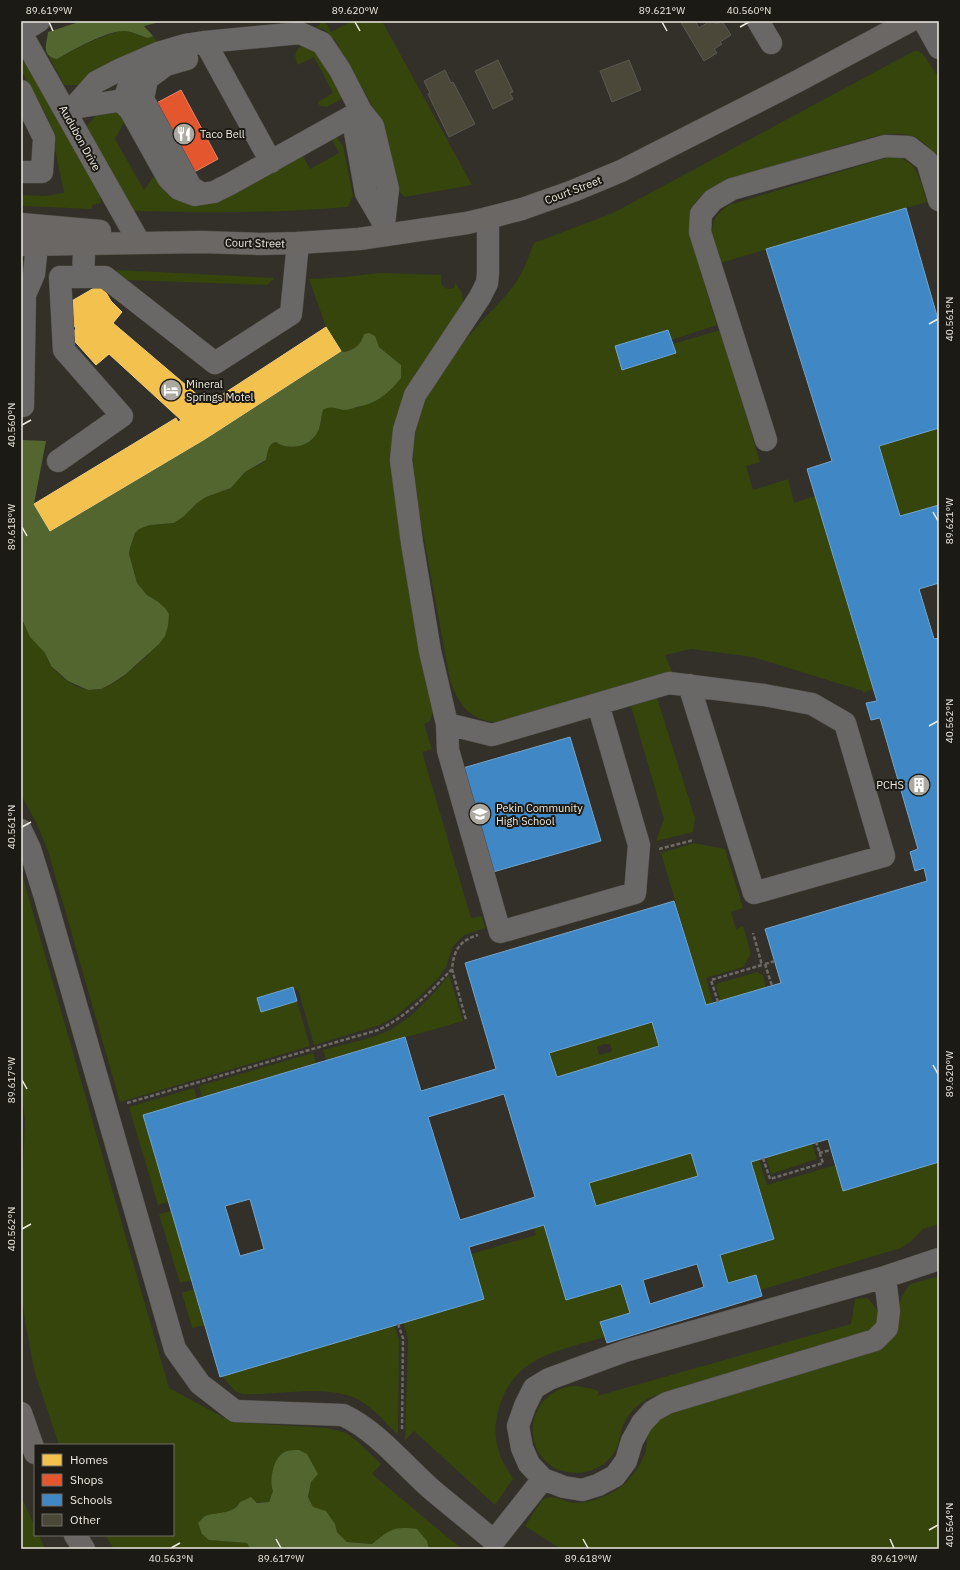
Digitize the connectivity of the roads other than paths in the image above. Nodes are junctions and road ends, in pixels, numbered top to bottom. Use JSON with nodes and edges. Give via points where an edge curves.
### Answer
{"nodes":[{"id":1,"x":39,"y":21,"type":"edge"},
{"id":2,"x":758,"y":21,"type":"edge"},
{"id":3,"x":910,"y":21,"type":"edge"},
{"id":4,"x":924,"y":21,"type":"edge"},
{"id":5,"x":21,"y":33,"type":"edge"},
{"id":6,"x":771,"y":43,"type":"dead end"},
{"id":7,"x":208,"y":47,"type":"junction"},
{"id":8,"x":939,"y":48,"type":"edge"},
{"id":9,"x":158,"y":53,"type":"junction"},
{"id":10,"x":21,"y":91,"type":"edge"},
{"id":11,"x":70,"y":110,"type":"junction"},
{"id":12,"x":130,"y":110,"type":"junction"},
{"id":13,"x":361,"y":111,"type":"junction"},
{"id":14,"x":271,"y":162,"type":"junction"},
{"id":15,"x":21,"y":172,"type":"edge"},
{"id":16,"x":201,"y":194,"type":"junction"},
{"id":17,"x":939,"y":200,"type":"edge"},
{"id":18,"x":488,"y":218,"type":"junction"},
{"id":19,"x":385,"y":230,"type":"junction"},
{"id":20,"x":30,"y":235,"type":"edge"},
{"id":21,"x":84,"y":236,"type":"junction"},
{"id":22,"x":137,"y":238,"type":"junction"},
{"id":23,"x":298,"y":244,"type":"junction"},
{"id":24,"x":83,"y":277,"type":"junction"},
{"id":25,"x":23,"y":300,"type":"edge"},
{"id":26,"x":21,"y":406,"type":"edge"},
{"id":27,"x":766,"y":440,"type":"dead end"},
{"id":28,"x":58,"y":461,"type":"dead end"},
{"id":29,"x":689,"y":685,"type":"junction"},
{"id":30,"x":598,"y":704,"type":"junction"},
{"id":31,"x":447,"y":724,"type":"junction"},
{"id":32,"x":21,"y":830,"type":"edge"},
{"id":33,"x":939,"y":1259,"type":"edge"},
{"id":34,"x":885,"y":1277,"type":"junction"},
{"id":35,"x":21,"y":1413,"type":"edge"},
{"id":36,"x":34,"y":1450,"type":"edge"},
{"id":37,"x":543,"y":1479,"type":"junction"},
{"id":38,"x":77,"y":1536,"type":"edge"},
{"id":39,"x":84,"y":1549,"type":"edge"}],
"edges":[{"from":1,"to":5,"type":"street"},
{"from":2,"to":6,"type":"street"},
{"from":3,"to":18,"type":"main road","name":"Court Street","via":[[798,82],[621,171],[574,191]]},
{"from":4,"to":8,"type":"street"},
{"from":5,"to":11,"type":"street","name":"Audubon Drive"},
{"from":7,"to":9,"type":"street","via":[[185,45]]},
{"from":7,"to":13,"type":"street","via":[[300,33],[322,43],[340,70]]},
{"from":7,"to":14,"type":"street"},
{"from":7,"to":16,"type":"street","via":[[166,65],[147,78],[143,99],[191,187]]},
{"from":9,"to":11,"type":"street","via":[[96,82]]},
{"from":9,"to":12,"type":"street","via":[[133,73],[126,94]]},
{"from":10,"to":15,"type":"street","via":[[44,138],[42,172]]},
{"from":11,"to":12,"type":"street","via":[[117,101]]},
{"from":11,"to":22,"type":"street","name":"Audubon Drive"},
{"from":12,"to":16,"type":"street","via":[[168,178],[179,189],[195,195]]},
{"from":13,"to":14,"type":"street"},
{"from":13,"to":19,"type":"street","via":[[355,132],[366,193]]},
{"from":14,"to":16,"type":"street","via":[[214,192]]},
{"from":17,"to":27,"type":"street","via":[[927,161],[909,147],[885,146],[732,189],[713,200],[701,214],[700,232]]},
{"from":18,"to":19,"type":"main road","name":"Court Street","via":[[467,223]]},
{"from":18,"to":31,"type":"street","via":[[487,283],[415,395],[404,430],[401,460],[430,651]]},
{"from":19,"to":23,"type":"main road","name":"Court Street","via":[[358,239]]},
{"from":20,"to":21,"type":"main road","name":"Court Street"},
{"from":20,"to":25,"type":"street","via":[[34,274]]},
{"from":21,"to":22,"type":"main road","name":"Court Street"},
{"from":21,"to":24,"type":"street"},
{"from":22,"to":23,"type":"main road","name":"Court Street"},
{"from":23,"to":24,"type":"street","via":[[291,314],[215,363],[105,277]]},
{"from":24,"to":28,"type":"street","via":[[60,277],[64,350],[122,416]]},
{"from":25,"to":26,"type":"street"},
{"from":29,"to":29,"type":"street","via":[[754,893],[884,856],[845,723],[812,704]]},
{"from":29,"to":30,"type":"street","via":[[669,683]]},
{"from":30,"to":31,"type":"street","via":[[492,735]]},
{"from":30,"to":31,"type":"street","via":[[639,845],[635,893],[500,932],[448,750]]},
{"from":32,"to":37,"type":"street","via":[[30,849],[45,897],[175,1349],[200,1384],[236,1411],[343,1415],[371,1433],[494,1541]]},
{"from":33,"to":34,"type":"street"},
{"from":34,"to":37,"type":"street","via":[[889,1311],[887,1328],[875,1340],[667,1403],[653,1411],[642,1423],[632,1441],[626,1461],[615,1476],[598,1485],[582,1490]]},
{"from":34,"to":37,"type":"street","via":[[625,1351],[548,1379],[534,1388],[518,1426],[522,1448],[530,1464]]},
{"from":35,"to":36,"type":"main road"},
{"from":38,"to":39,"type":"main road"}]}
